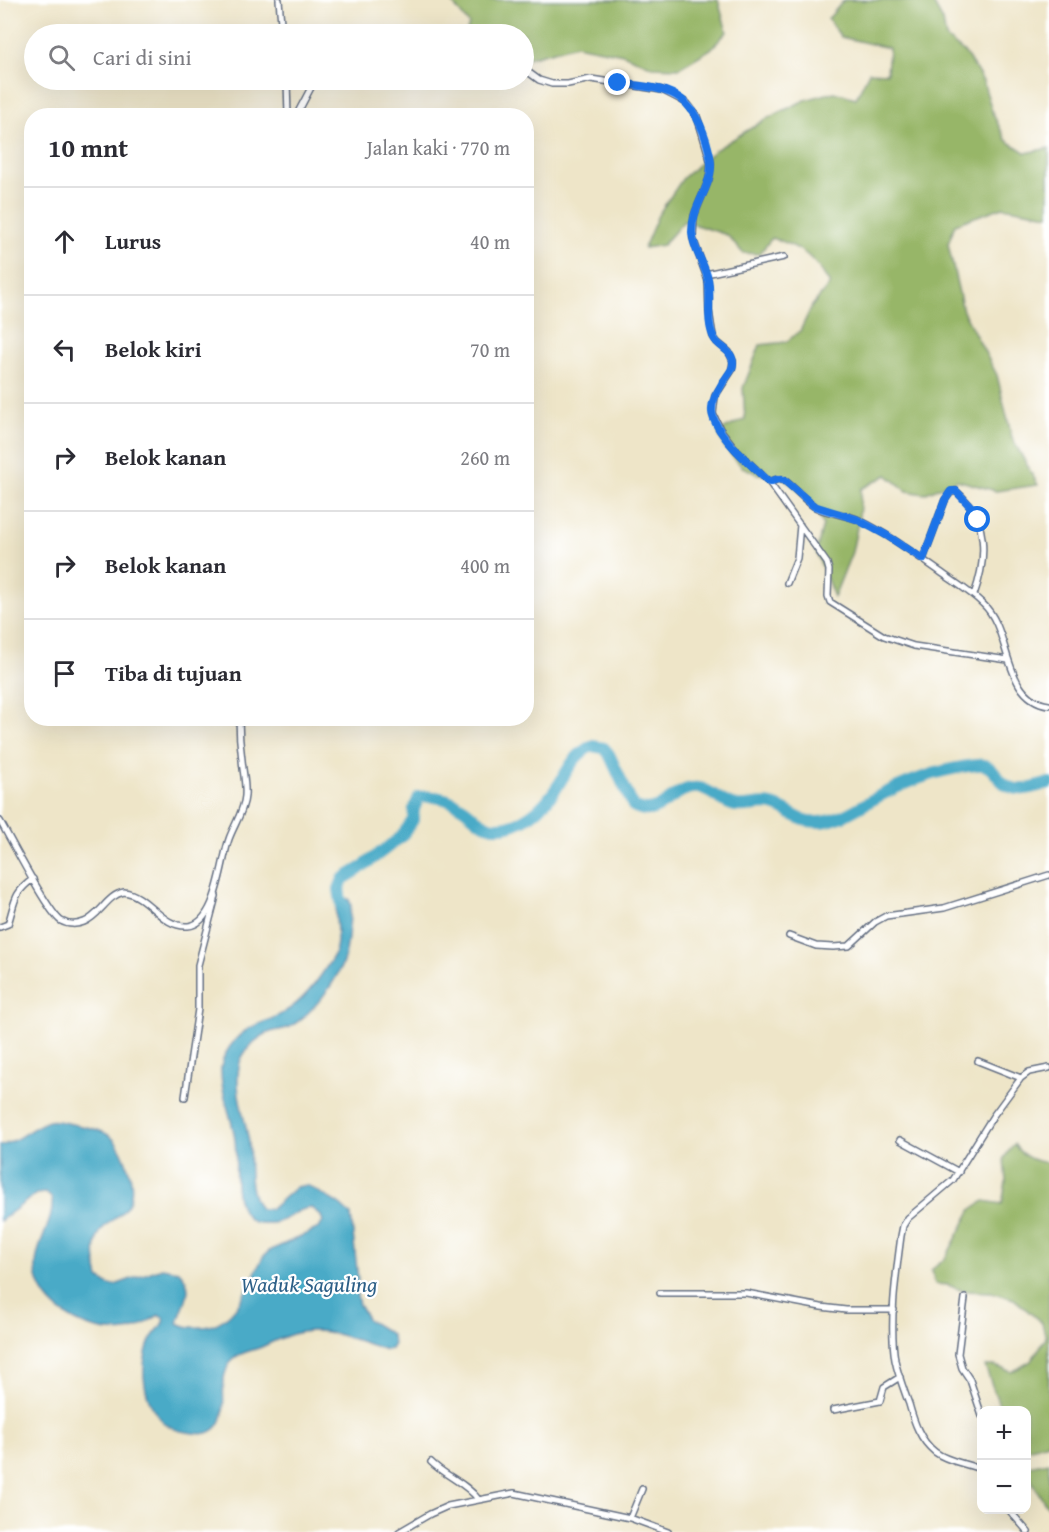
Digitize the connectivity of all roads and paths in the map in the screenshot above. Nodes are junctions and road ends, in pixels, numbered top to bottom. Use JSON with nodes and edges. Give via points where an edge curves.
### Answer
{"nodes":[{"id":1,"x":279,"y":0,"type":"edge"},
{"id":2,"x":281,"y":24,"type":"edge"},
{"id":3,"x":534,"y":76,"type":"edge"},
{"id":4,"x":287,"y":90,"type":"edge"},
{"id":5,"x":310,"y":90,"type":"edge"},
{"id":6,"x":288,"y":108,"type":"edge"},
{"id":7,"x":300,"y":108,"type":"edge"},
{"id":8,"x":784,"y":257,"type":"dead end"},
{"id":9,"x":706,"y":274,"type":"junction"},
{"id":10,"x":769,"y":482,"type":"junction"},
{"id":11,"x":800,"y":525,"type":"junction"},
{"id":12,"x":923,"y":559,"type":"junction"},
{"id":13,"x":787,"y":583,"type":"dead end"},
{"id":14,"x":974,"y":595,"type":"junction"},
{"id":15,"x":1008,"y":660,"type":"junction"},
{"id":16,"x":1049,"y":705,"type":"edge"},
{"id":17,"x":239,"y":726,"type":"edge"},
{"id":18,"x":0,"y":821,"type":"edge"},
{"id":19,"x":1049,"y":875,"type":"edge"},
{"id":20,"x":33,"y":879,"type":"junction"},
{"id":21,"x":217,"y":889,"type":"junction"},
{"id":22,"x":0,"y":927,"type":"edge"},
{"id":23,"x":789,"y":936,"type":"dead end"},
{"id":24,"x":978,"y":1061,"type":"dead end"},
{"id":25,"x":1049,"y":1068,"type":"edge"},
{"id":26,"x":1021,"y":1078,"type":"junction"},
{"id":27,"x":185,"y":1097,"type":"dead end"},
{"id":28,"x":900,"y":1140,"type":"dead end"},
{"id":29,"x":959,"y":1172,"type":"junction"},
{"id":30,"x":660,"y":1293,"type":"dead end"},
{"id":31,"x":965,"y":1298,"type":"dead end"},
{"id":32,"x":894,"y":1310,"type":"junction"},
{"id":33,"x":900,"y":1377,"type":"junction"},
{"id":34,"x":978,"y":1406,"type":"edge"},
{"id":35,"x":834,"y":1410,"type":"dead end"},
{"id":36,"x":431,"y":1462,"type":"dead end"},
{"id":37,"x":977,"y":1467,"type":"edge"},
{"id":38,"x":642,"y":1489,"type":"dead end"},
{"id":39,"x":478,"y":1499,"type":"junction"},
{"id":40,"x":1013,"y":1514,"type":"edge"},
{"id":41,"x":630,"y":1518,"type":"junction"},
{"id":42,"x":399,"y":1532,"type":"edge"},
{"id":43,"x":668,"y":1532,"type":"edge"},
{"id":44,"x":1028,"y":1532,"type":"edge"}],
"edges":[{"from":1,"to":2,"type":"street"},
{"from":3,"to":9,"type":"street","via":[[556,85],[591,79],[646,86],[669,93],[690,106],[700,123],[711,163],[692,230]]},
{"from":4,"to":6,"type":"street"},
{"from":5,"to":7,"type":"street"},
{"from":8,"to":9,"type":"street"},
{"from":9,"to":10,"type":"street","via":[[713,336],[733,361],[732,370],[715,396],[714,418],[737,451]]},
{"from":10,"to":11,"type":"street"},
{"from":10,"to":12,"type":"street","via":[[784,480],[814,506],[856,519]]},
{"from":11,"to":13,"type":"street","via":[[797,558]]},
{"from":11,"to":15,"type":"street","via":[[827,563],[828,598],[838,608],[901,643]]},
{"from":12,"to":14,"type":"street"},
{"from":12,"to":14,"type":"street","via":[[945,500],[950,492],[956,491],[974,510],[983,539],[983,565]]},
{"from":14,"to":15,"type":"street","via":[[995,618]]},
{"from":15,"to":16,"type":"street","via":[[1029,698]]},
{"from":17,"to":21,"type":"street","via":[[245,797],[228,842]]},
{"from":18,"to":20,"type":"street"},
{"from":19,"to":23,"type":"street","via":[[944,908],[886,916],[846,946],[816,946]]},
{"from":20,"to":21,"type":"street","via":[[57,918],[72,924],[88,920],[112,897],[124,892],[136,896],[170,921],[189,926],[203,918]]},
{"from":20,"to":22,"type":"street","via":[[18,891],[8,924]]},
{"from":21,"to":27,"type":"street","via":[[198,965],[198,1009]]},
{"from":24,"to":26,"type":"street"},
{"from":25,"to":26,"type":"street"},
{"from":26,"to":29,"type":"street"},
{"from":28,"to":29,"type":"street"},
{"from":29,"to":32,"type":"street","via":[[903,1226]]},
{"from":30,"to":32,"type":"street","via":[[746,1293],[846,1310]]},
{"from":31,"to":34,"type":"street","via":[[958,1354]]},
{"from":32,"to":33,"type":"street","via":[[894,1348]]},
{"from":33,"to":35,"type":"street","via":[[884,1387],[880,1401]]},
{"from":33,"to":37,"type":"street","via":[[917,1428],[928,1445],[943,1456]]},
{"from":36,"to":39,"type":"street"},
{"from":38,"to":41,"type":"street"},
{"from":39,"to":41,"type":"street","via":[[517,1494]]},
{"from":39,"to":42,"type":"street","via":[[440,1509]]},
{"from":40,"to":44,"type":"street"},
{"from":41,"to":43,"type":"street"}]}
